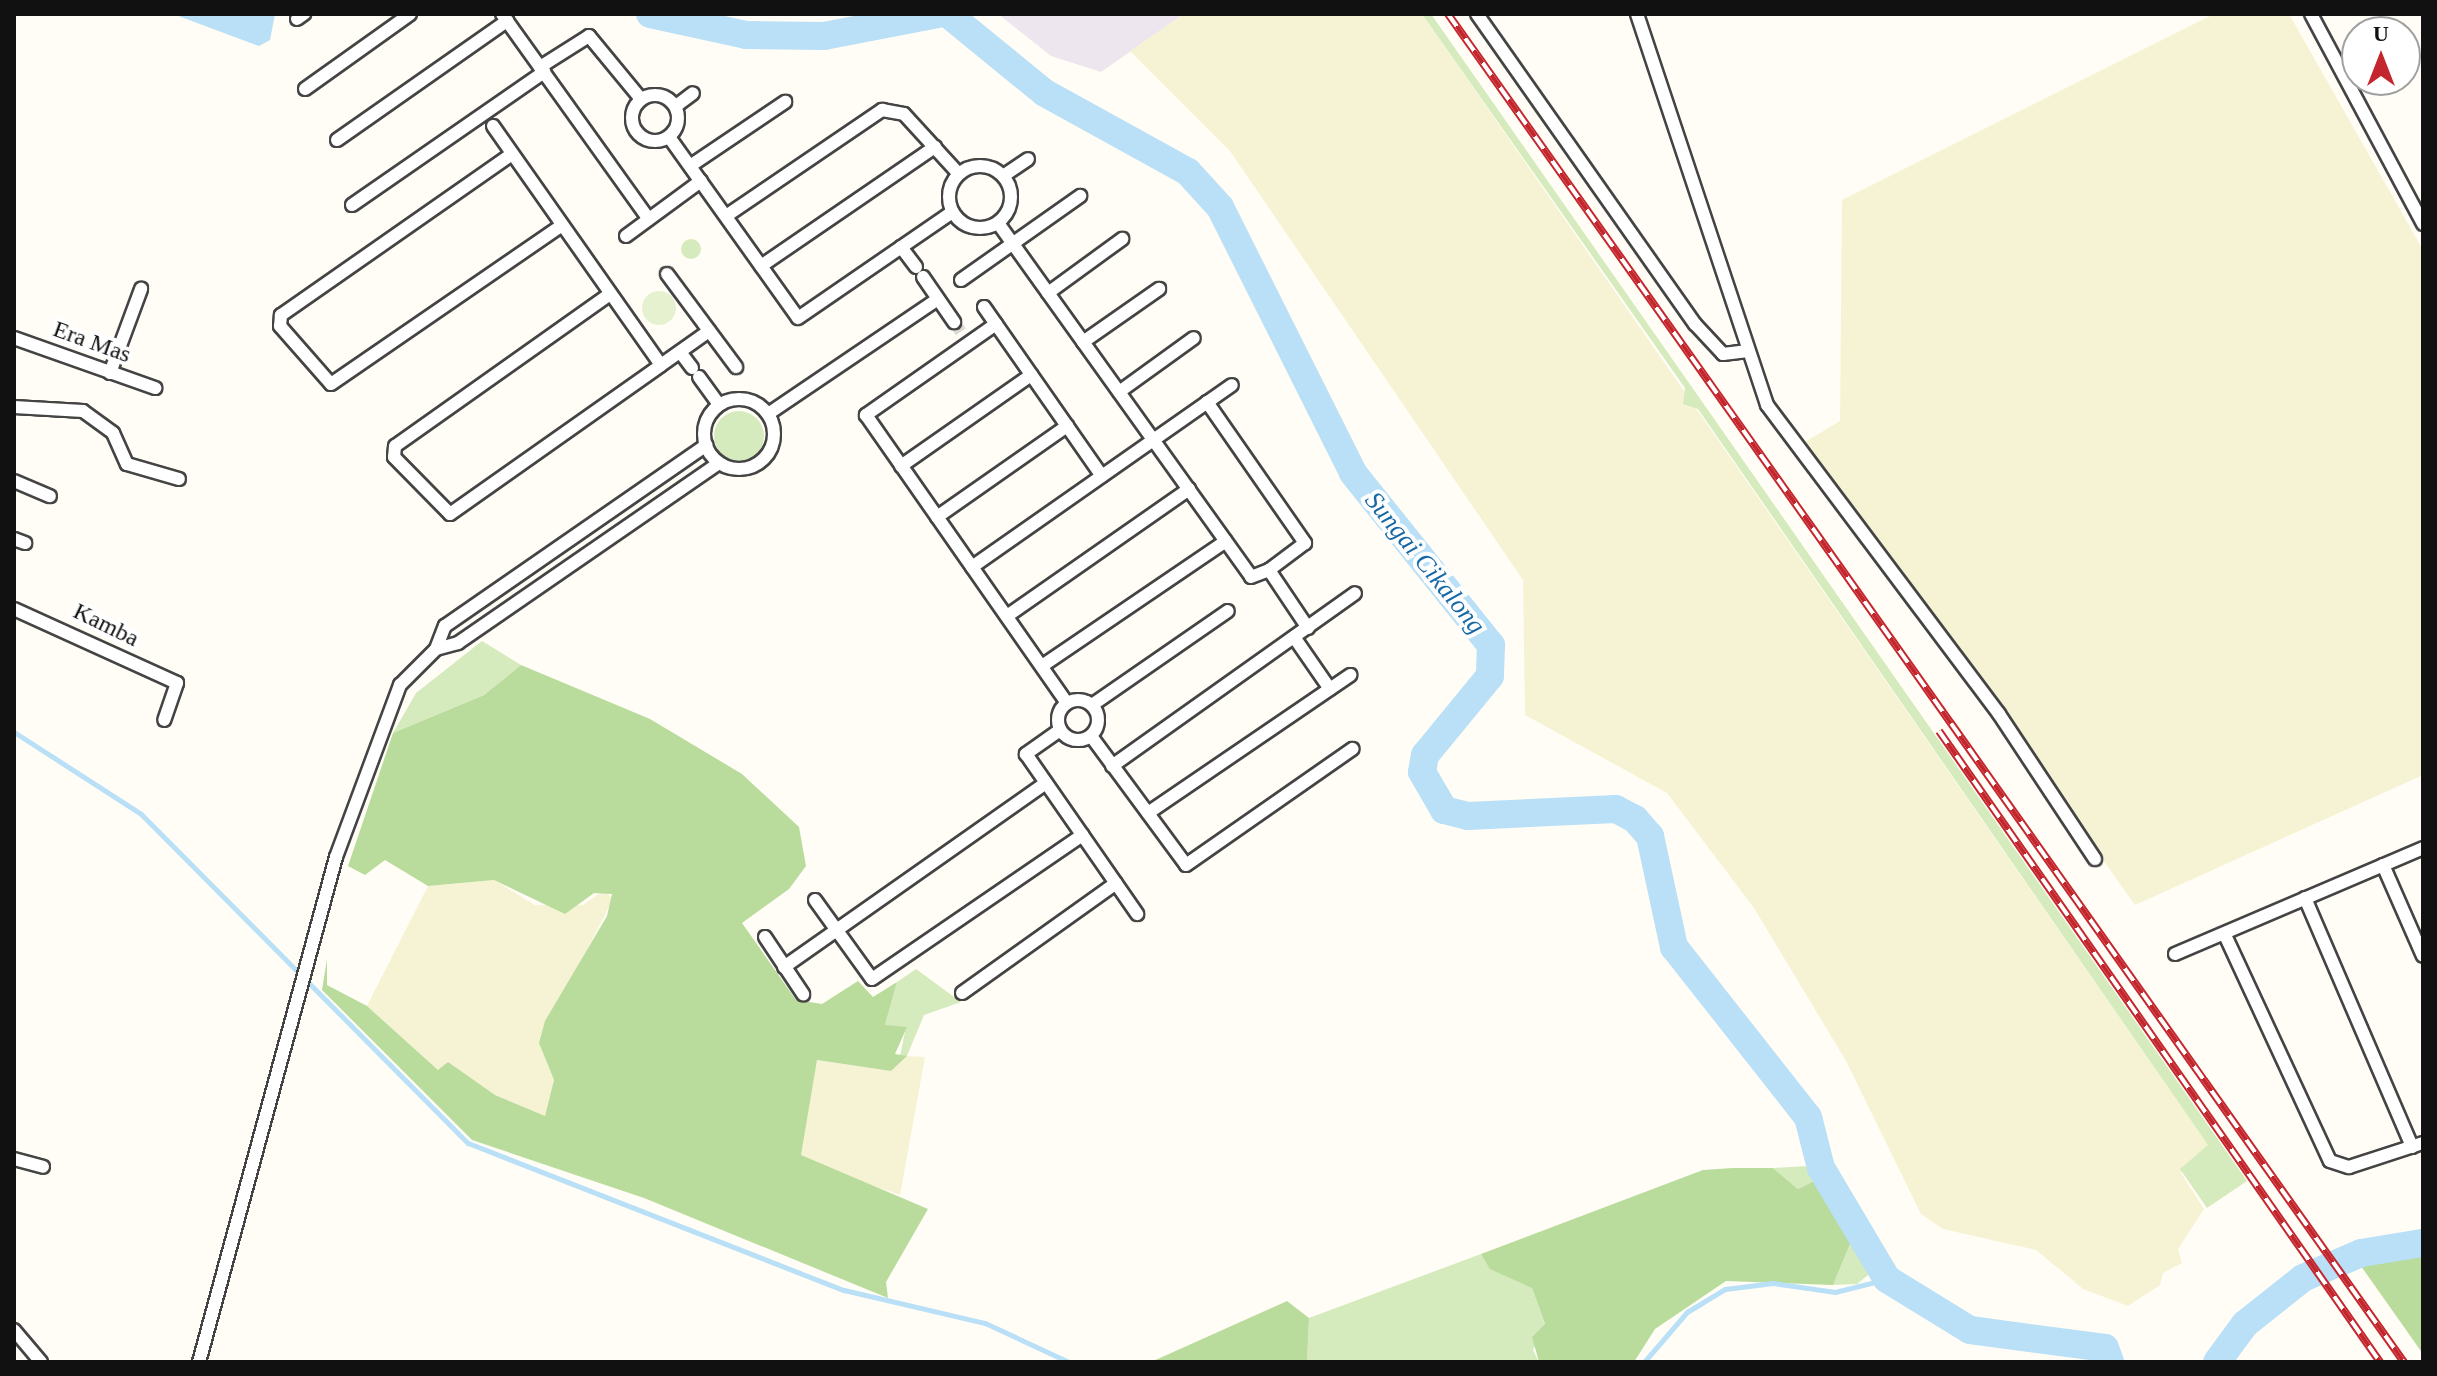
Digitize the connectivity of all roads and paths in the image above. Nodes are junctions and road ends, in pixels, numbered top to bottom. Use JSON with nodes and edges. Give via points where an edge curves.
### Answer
{"nodes":[{"id":1,"x":410,"y":14,"type":"edge"},
{"id":2,"x":1477,"y":14,"type":"edge"},
{"id":3,"x":1637,"y":14,"type":"edge"},
{"id":4,"x":2311,"y":14,"type":"edge"},
{"id":5,"x":505,"y":18,"type":"edge"},
{"id":6,"x":542,"y":70,"type":"junction"},
{"id":7,"x":305,"y":89,"type":"dead end"},
{"id":8,"x":693,"y":93,"type":"dead end"},
{"id":9,"x":641,"y":99,"type":"junction"},
{"id":10,"x":785,"y":102,"type":"dead end"},
{"id":11,"x":676,"y":106,"type":"junction"},
{"id":12,"x":493,"y":126,"type":"dead end"},
{"id":13,"x":669,"y":137,"type":"junction"},
{"id":14,"x":337,"y":140,"type":"dead end"},
{"id":15,"x":935,"y":147,"type":"junction"},
{"id":16,"x":512,"y":154,"type":"junction"},
{"id":17,"x":1028,"y":159,"type":"dead end"},
{"id":18,"x":690,"y":166,"type":"junction"},
{"id":19,"x":959,"y":174,"type":"junction"},
{"id":20,"x":1003,"y":176,"type":"junction"},
{"id":21,"x":701,"y":181,"type":"junction"},
{"id":22,"x":1080,"y":196,"type":"dead end"},
{"id":23,"x":352,"y":205,"type":"dead end"},
{"id":24,"x":952,"y":212,"type":"junction"},
{"id":25,"x":726,"y":216,"type":"junction"},
{"id":26,"x":649,"y":219,"type":"junction"},
{"id":27,"x":998,"y":223,"type":"junction"},
{"id":28,"x":2423,"y":224,"type":"edge"},
{"id":29,"x":562,"y":225,"type":"junction"},
{"id":30,"x":626,"y":236,"type":"dead end"},
{"id":31,"x":1122,"y":239,"type":"dead end"},
{"id":32,"x":1012,"y":243,"type":"junction"},
{"id":33,"x":901,"y":247,"type":"junction"},
{"id":34,"x":761,"y":266,"type":"junction"},
{"id":35,"x":667,"y":274,"type":"dead end"},
{"id":36,"x":961,"y":280,"type":"dead end"},
{"id":37,"x":141,"y":289,"type":"dead end"},
{"id":38,"x":1159,"y":289,"type":"dead end"},
{"id":39,"x":1048,"y":293,"type":"junction"},
{"id":40,"x":610,"y":294,"type":"junction"},
{"id":41,"x":938,"y":299,"type":"junction"},
{"id":42,"x":984,"y":307,"type":"dead end"},
{"id":43,"x":996,"y":324,"type":"junction"},
{"id":44,"x":709,"y":331,"type":"junction"},
{"id":45,"x":961,"y":333,"type":"junction"},
{"id":46,"x":14,"y":338,"type":"edge"},
{"id":47,"x":1194,"y":338,"type":"dead end"},
{"id":48,"x":1083,"y":342,"type":"junction"},
{"id":49,"x":1746,"y":351,"type":"junction"},
{"id":50,"x":680,"y":352,"type":"junction"},
{"id":51,"x":661,"y":365,"type":"junction"},
{"id":52,"x":736,"y":367,"type":"dead end"},
{"id":53,"x":110,"y":373,"type":"junction"},
{"id":54,"x":1031,"y":375,"type":"junction"},
{"id":55,"x":1232,"y":385,"type":"dead end"},
{"id":56,"x":155,"y":388,"type":"dead end"},
{"id":57,"x":1119,"y":392,"type":"junction"},
{"id":58,"x":1207,"y":402,"type":"junction"},
{"id":59,"x":719,"y":405,"type":"junction"},
{"id":60,"x":14,"y":407,"type":"edge"},
{"id":61,"x":768,"y":414,"type":"junction"},
{"id":62,"x":1067,"y":426,"type":"junction"},
{"id":63,"x":1153,"y":440,"type":"junction"},
{"id":64,"x":706,"y":445,"type":"junction"},
{"id":65,"x":719,"y":463,"type":"junction"},
{"id":66,"x":901,"y":466,"type":"junction"},
{"id":67,"x":1102,"y":476,"type":"junction"},
{"id":68,"x":179,"y":479,"type":"dead end"},
{"id":69,"x":14,"y":481,"type":"edge"},
{"id":70,"x":1189,"y":489,"type":"junction"},
{"id":71,"x":50,"y":496,"type":"dead end"},
{"id":72,"x":937,"y":517,"type":"junction"},
{"id":73,"x":1226,"y":541,"type":"junction"},
{"id":74,"x":972,"y":567,"type":"junction"},
{"id":75,"x":1269,"y":570,"type":"junction"},
{"id":76,"x":1355,"y":593,"type":"dead end"},
{"id":77,"x":14,"y":609,"type":"edge"},
{"id":78,"x":1228,"y":611,"type":"dead end"},
{"id":79,"x":1007,"y":616,"type":"junction"},
{"id":80,"x":1308,"y":628,"type":"junction"},
{"id":81,"x":1294,"y":637,"type":"junction"},
{"id":82,"x":436,"y":649,"type":"junction"},
{"id":83,"x":1042,"y":666,"type":"junction"},
{"id":84,"x":1350,"y":675,"type":"dead end"},
{"id":85,"x":1330,"y":689,"type":"junction"},
{"id":86,"x":1067,"y":703,"type":"junction"},
{"id":87,"x":1092,"y":705,"type":"junction"},
{"id":88,"x":164,"y":720,"type":"dead end"},
{"id":89,"x":1060,"y":730,"type":"junction"},
{"id":90,"x":1091,"y":736,"type":"junction"},
{"id":91,"x":1352,"y":749,"type":"dead end"},
{"id":92,"x":1112,"y":766,"type":"junction"},
{"id":93,"x":1046,"y":783,"type":"junction"},
{"id":94,"x":1148,"y":813,"type":"junction"},
{"id":95,"x":1082,"y":835,"type":"junction"},
{"id":96,"x":2423,"y":848,"type":"edge"},
{"id":97,"x":2095,"y":859,"type":"dead end"},
{"id":98,"x":2383,"y":865,"type":"junction"},
{"id":99,"x":1116,"y":883,"type":"junction"},
{"id":100,"x":2305,"y":898,"type":"junction"},
{"id":101,"x":815,"y":900,"type":"dead end"},
{"id":102,"x":1137,"y":914,"type":"dead end"},
{"id":103,"x":836,"y":931,"type":"junction"},
{"id":104,"x":2225,"y":935,"type":"junction"},
{"id":105,"x":765,"y":937,"type":"dead end"},
{"id":106,"x":2175,"y":954,"type":"dead end"},
{"id":107,"x":2423,"y":956,"type":"edge"},
{"id":108,"x":784,"y":967,"type":"junction"},
{"id":109,"x":962,"y":993,"type":"dead end"},
{"id":110,"x":803,"y":994,"type":"dead end"},
{"id":111,"x":2418,"y":1145,"type":"edge"},
{"id":112,"x":14,"y":1159,"type":"edge"},
{"id":113,"x":43,"y":1167,"type":"dead end"},
{"id":114,"x":14,"y":1330,"type":"edge"},
{"id":115,"x":41,"y":1362,"type":"edge"},
{"id":116,"x":199,"y":1362,"type":"edge"}],
"edges":[{"from":1,"to":7,"type":"street"},
{"from":2,"to":49,"type":"street","via":[[1695,324],[1723,354]]},
{"from":3,"to":49,"type":"street"},
{"from":4,"to":28,"type":"street"},
{"from":5,"to":6,"type":"street"},
{"from":5,"to":14,"type":"street"},
{"from":6,"to":9,"type":"street","via":[[589,36]]},
{"from":6,"to":23,"type":"street"},
{"from":6,"to":26,"type":"street"},
{"from":8,"to":11,"type":"street"},
{"from":9,"to":11,"type":"street","via":[[657,94]]},
{"from":9,"to":13,"type":"street","via":[[632,113],[638,134],[653,141]]},
{"from":10,"to":18,"type":"street"},
{"from":11,"to":13,"type":"street","via":[[678,123]]},
{"from":12,"to":16,"type":"street"},
{"from":13,"to":18,"type":"street"},
{"from":15,"to":19,"type":"street"},
{"from":15,"to":25,"type":"street","via":[[904,114],[882,110]]},
{"from":15,"to":34,"type":"street"},
{"from":16,"to":29,"type":"street"},
{"from":16,"to":29,"type":"street","via":[[281,315],[280,326],[335,383]]},
{"from":17,"to":20,"type":"street"},
{"from":18,"to":21,"type":"street"},
{"from":19,"to":20,"type":"street","via":[[983,166]]},
{"from":19,"to":24,"type":"street","via":[[948,194]]},
{"from":20,"to":27,"type":"street","via":[[1011,202]]},
{"from":21,"to":25,"type":"street"},
{"from":21,"to":26,"type":"street"},
{"from":22,"to":32,"type":"street"},
{"from":24,"to":27,"type":"street","via":[[975,229]]},
{"from":24,"to":33,"type":"street"},
{"from":25,"to":34,"type":"street"},
{"from":26,"to":30,"type":"street"},
{"from":27,"to":32,"type":"street"},
{"from":29,"to":40,"type":"street"},
{"from":31,"to":39,"type":"street"},
{"from":32,"to":36,"type":"street"},
{"from":32,"to":39,"type":"street"},
{"from":33,"to":34,"type":"street","via":[[798,318]]},
{"from":33,"to":41,"type":"street"},
{"from":35,"to":44,"type":"street"},
{"from":37,"to":53,"type":"street"},
{"from":38,"to":48,"type":"street"},
{"from":39,"to":48,"type":"street"},
{"from":40,"to":51,"type":"street"},
{"from":40,"to":51,"type":"street","via":[[395,446],[394,457],[450,514]]},
{"from":41,"to":45,"type":"street"},
{"from":41,"to":61,"type":"street"},
{"from":42,"to":43,"type":"street"},
{"from":43,"to":45,"type":"street"},
{"from":43,"to":54,"type":"street"},
{"from":44,"to":50,"type":"street"},
{"from":44,"to":52,"type":"street"},
{"from":45,"to":66,"type":"street","via":[[866,415]]},
{"from":46,"to":53,"type":"street","name":"Era Mas"},
{"from":47,"to":57,"type":"street"},
{"from":48,"to":57,"type":"street"},
{"from":49,"to":97,"type":"street","via":[[1776,419],[1999,714]]},
{"from":50,"to":51,"type":"street"},
{"from":50,"to":59,"type":"street"},
{"from":53,"to":56,"type":"street","name":"Era Mas"},
{"from":54,"to":62,"type":"street"},
{"from":54,"to":66,"type":"street"},
{"from":55,"to":58,"type":"street"},
{"from":57,"to":63,"type":"street"},
{"from":58,"to":63,"type":"street"},
{"from":58,"to":75,"type":"street","via":[[1305,543]]},
{"from":59,"to":61,"type":"street","via":[[751,400]]},
{"from":59,"to":64,"type":"street","via":[[706,423]]},
{"from":60,"to":68,"type":"street","via":[[83,411],[113,433],[127,464]]},
{"from":61,"to":65,"type":"street","via":[[774,437],[764,458],[743,469]]},
{"from":62,"to":67,"type":"street"},
{"from":62,"to":72,"type":"street"},
{"from":63,"to":67,"type":"street"},
{"from":63,"to":70,"type":"street"},
{"from":64,"to":65,"type":"street"},
{"from":64,"to":82,"type":"street","via":[[445,626]]},
{"from":65,"to":82,"type":"street","via":[[458,643]]},
{"from":66,"to":72,"type":"street"},
{"from":67,"to":74,"type":"street"},
{"from":69,"to":71,"type":"street"},
{"from":70,"to":73,"type":"street"},
{"from":70,"to":79,"type":"street"},
{"from":72,"to":74,"type":"street"},
{"from":73,"to":75,"type":"street","via":[[1251,577]]},
{"from":73,"to":83,"type":"street"},
{"from":74,"to":79,"type":"street"},
{"from":75,"to":80,"type":"street"},
{"from":76,"to":80,"type":"street"},
{"from":77,"to":88,"type":"street","name":"Kamba","via":[[177,683]]},
{"from":78,"to":87,"type":"street"},
{"from":79,"to":83,"type":"street"},
{"from":80,"to":81,"type":"street"},
{"from":81,"to":85,"type":"street"},
{"from":81,"to":92,"type":"street"},
{"from":82,"to":116,"type":"street","via":[[400,685],[376,734]]},
{"from":83,"to":86,"type":"street"},
{"from":84,"to":85,"type":"street"},
{"from":85,"to":94,"type":"street"},
{"from":86,"to":87,"type":"street"},
{"from":86,"to":89,"type":"street"},
{"from":87,"to":90,"type":"street","via":[[1099,721]]},
{"from":89,"to":90,"type":"street","via":[[1074,740]]},
{"from":89,"to":93,"type":"street","via":[[1026,754]]},
{"from":90,"to":92,"type":"street"},
{"from":91,"to":94,"type":"street","via":[[1189,865]]},
{"from":92,"to":94,"type":"street"},
{"from":93,"to":95,"type":"street"},
{"from":93,"to":103,"type":"street"},
{"from":95,"to":99,"type":"street"},
{"from":95,"to":103,"type":"street","via":[[872,979]]},
{"from":96,"to":98,"type":"street"},
{"from":98,"to":100,"type":"street"},
{"from":98,"to":107,"type":"street"},
{"from":99,"to":102,"type":"street"},
{"from":99,"to":109,"type":"street"},
{"from":100,"to":104,"type":"street"},
{"from":100,"to":111,"type":"street"},
{"from":101,"to":103,"type":"street"},
{"from":103,"to":108,"type":"street"},
{"from":104,"to":106,"type":"street"},
{"from":104,"to":111,"type":"street","via":[[2330,1161],[2349,1167]]},
{"from":105,"to":108,"type":"street"},
{"from":108,"to":110,"type":"street"},
{"from":112,"to":113,"type":"street"},
{"from":114,"to":115,"type":"street"}]}
